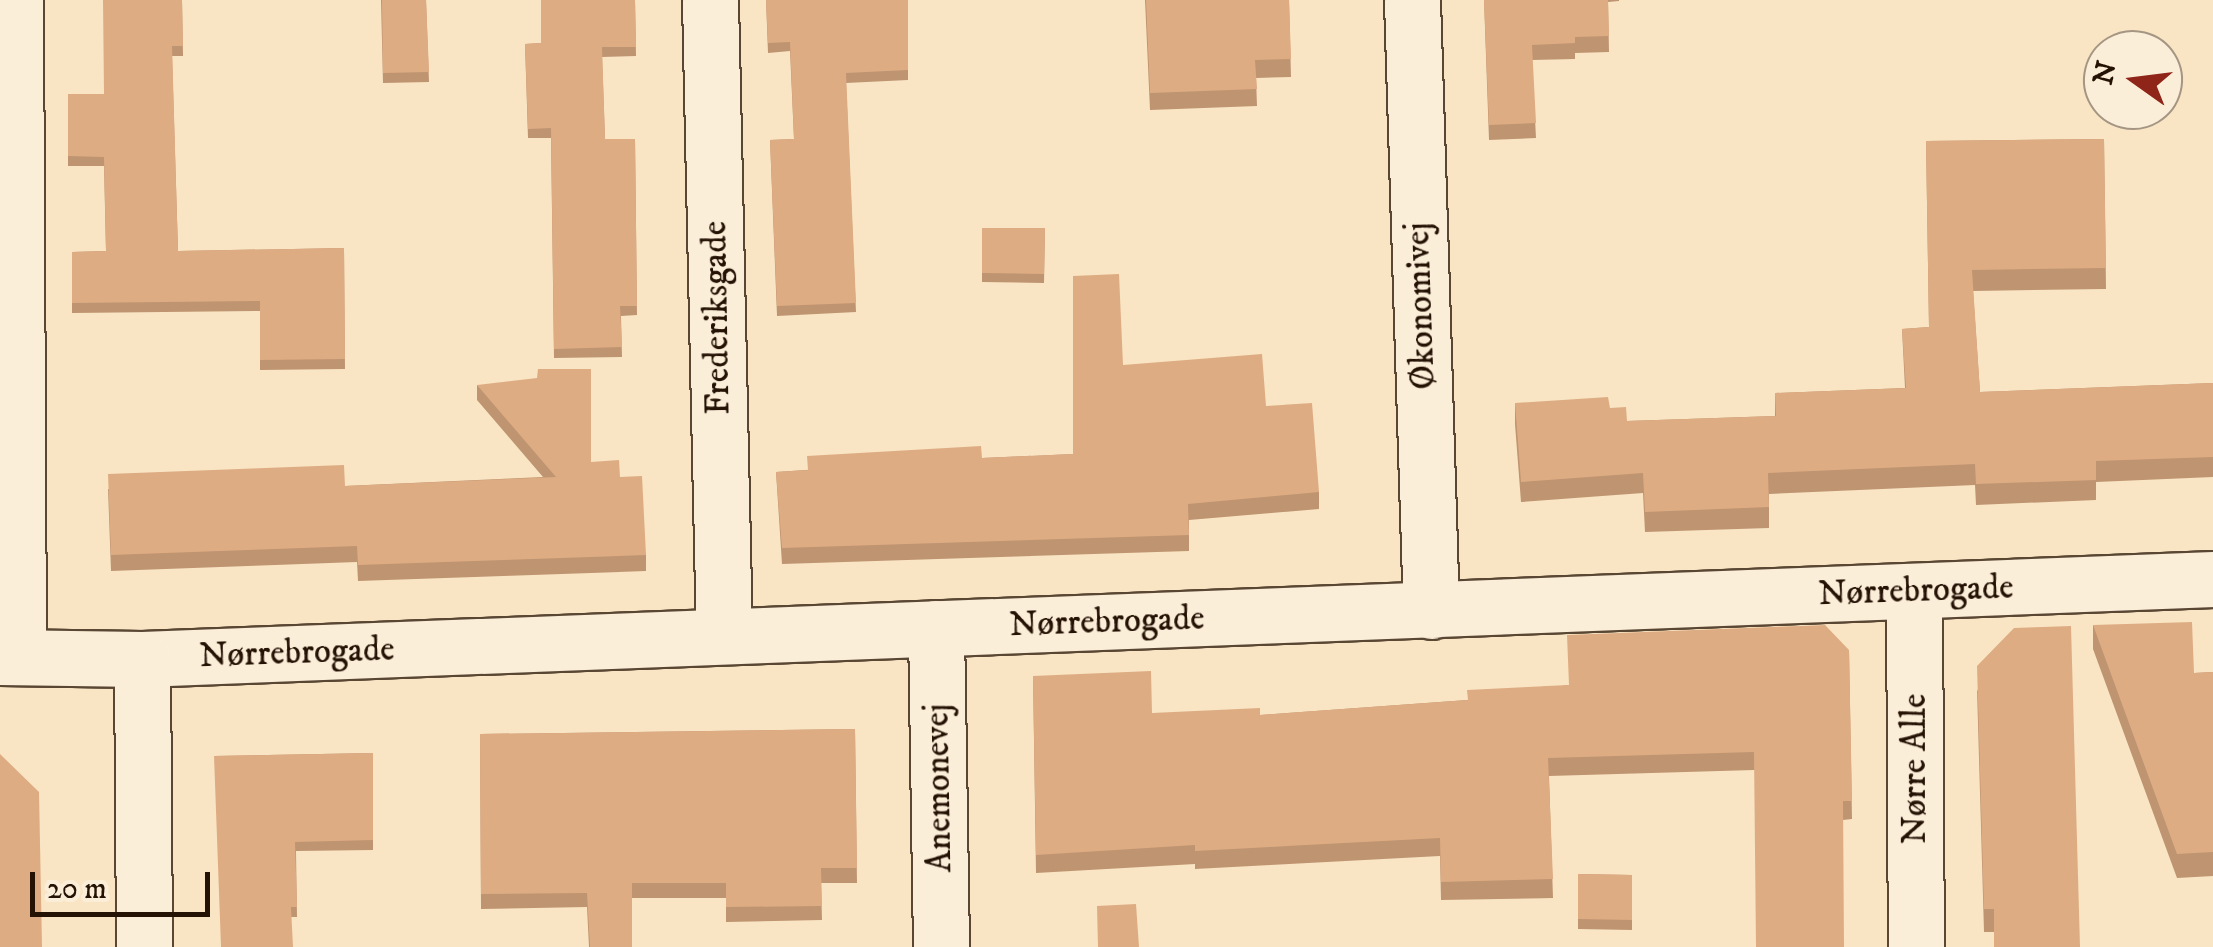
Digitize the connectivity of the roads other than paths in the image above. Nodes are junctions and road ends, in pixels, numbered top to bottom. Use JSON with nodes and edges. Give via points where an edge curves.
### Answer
{"nodes":[{"id":1,"x":15,"y":0,"type":"edge"},
{"id":2,"x":710,"y":0,"type":"edge"},
{"id":3,"x":1412,"y":0,"type":"edge"},
{"id":4,"x":2213,"y":579,"type":"edge"},
{"id":5,"x":1914,"y":591,"type":"junction"},
{"id":6,"x":1431,"y":612,"type":"junction"},
{"id":7,"x":936,"y":628,"type":"junction"},
{"id":8,"x":724,"y":636,"type":"junction"},
{"id":9,"x":9,"y":657,"type":"edge"},
{"id":10,"x":142,"y":659,"type":"junction"},
{"id":11,"x":144,"y":947,"type":"edge"},
{"id":12,"x":941,"y":947,"type":"edge"},
{"id":13,"x":1916,"y":947,"type":"edge"}],
"edges":[{"from":1,"to":9,"type":"street"},
{"from":2,"to":8,"type":"street","name":"Frederiksgade"},
{"from":3,"to":6,"type":"street","name":"Økonomivej"},
{"from":4,"to":5,"type":"street","name":"Nørrebrogade"},
{"from":5,"to":6,"type":"street","name":"Nørrebrogade"},
{"from":5,"to":13,"type":"street","name":"Nørre Alle"},
{"from":6,"to":7,"type":"street","name":"Nørrebrogade"},
{"from":7,"to":8,"type":"street","name":"Nørrebrogade"},
{"from":7,"to":12,"type":"street","name":"Anemonevej"},
{"from":8,"to":10,"type":"street","name":"Nørrebrogade"},
{"from":9,"to":10,"type":"street","name":"Nørrebrogade"},
{"from":10,"to":11,"type":"street"}]}
